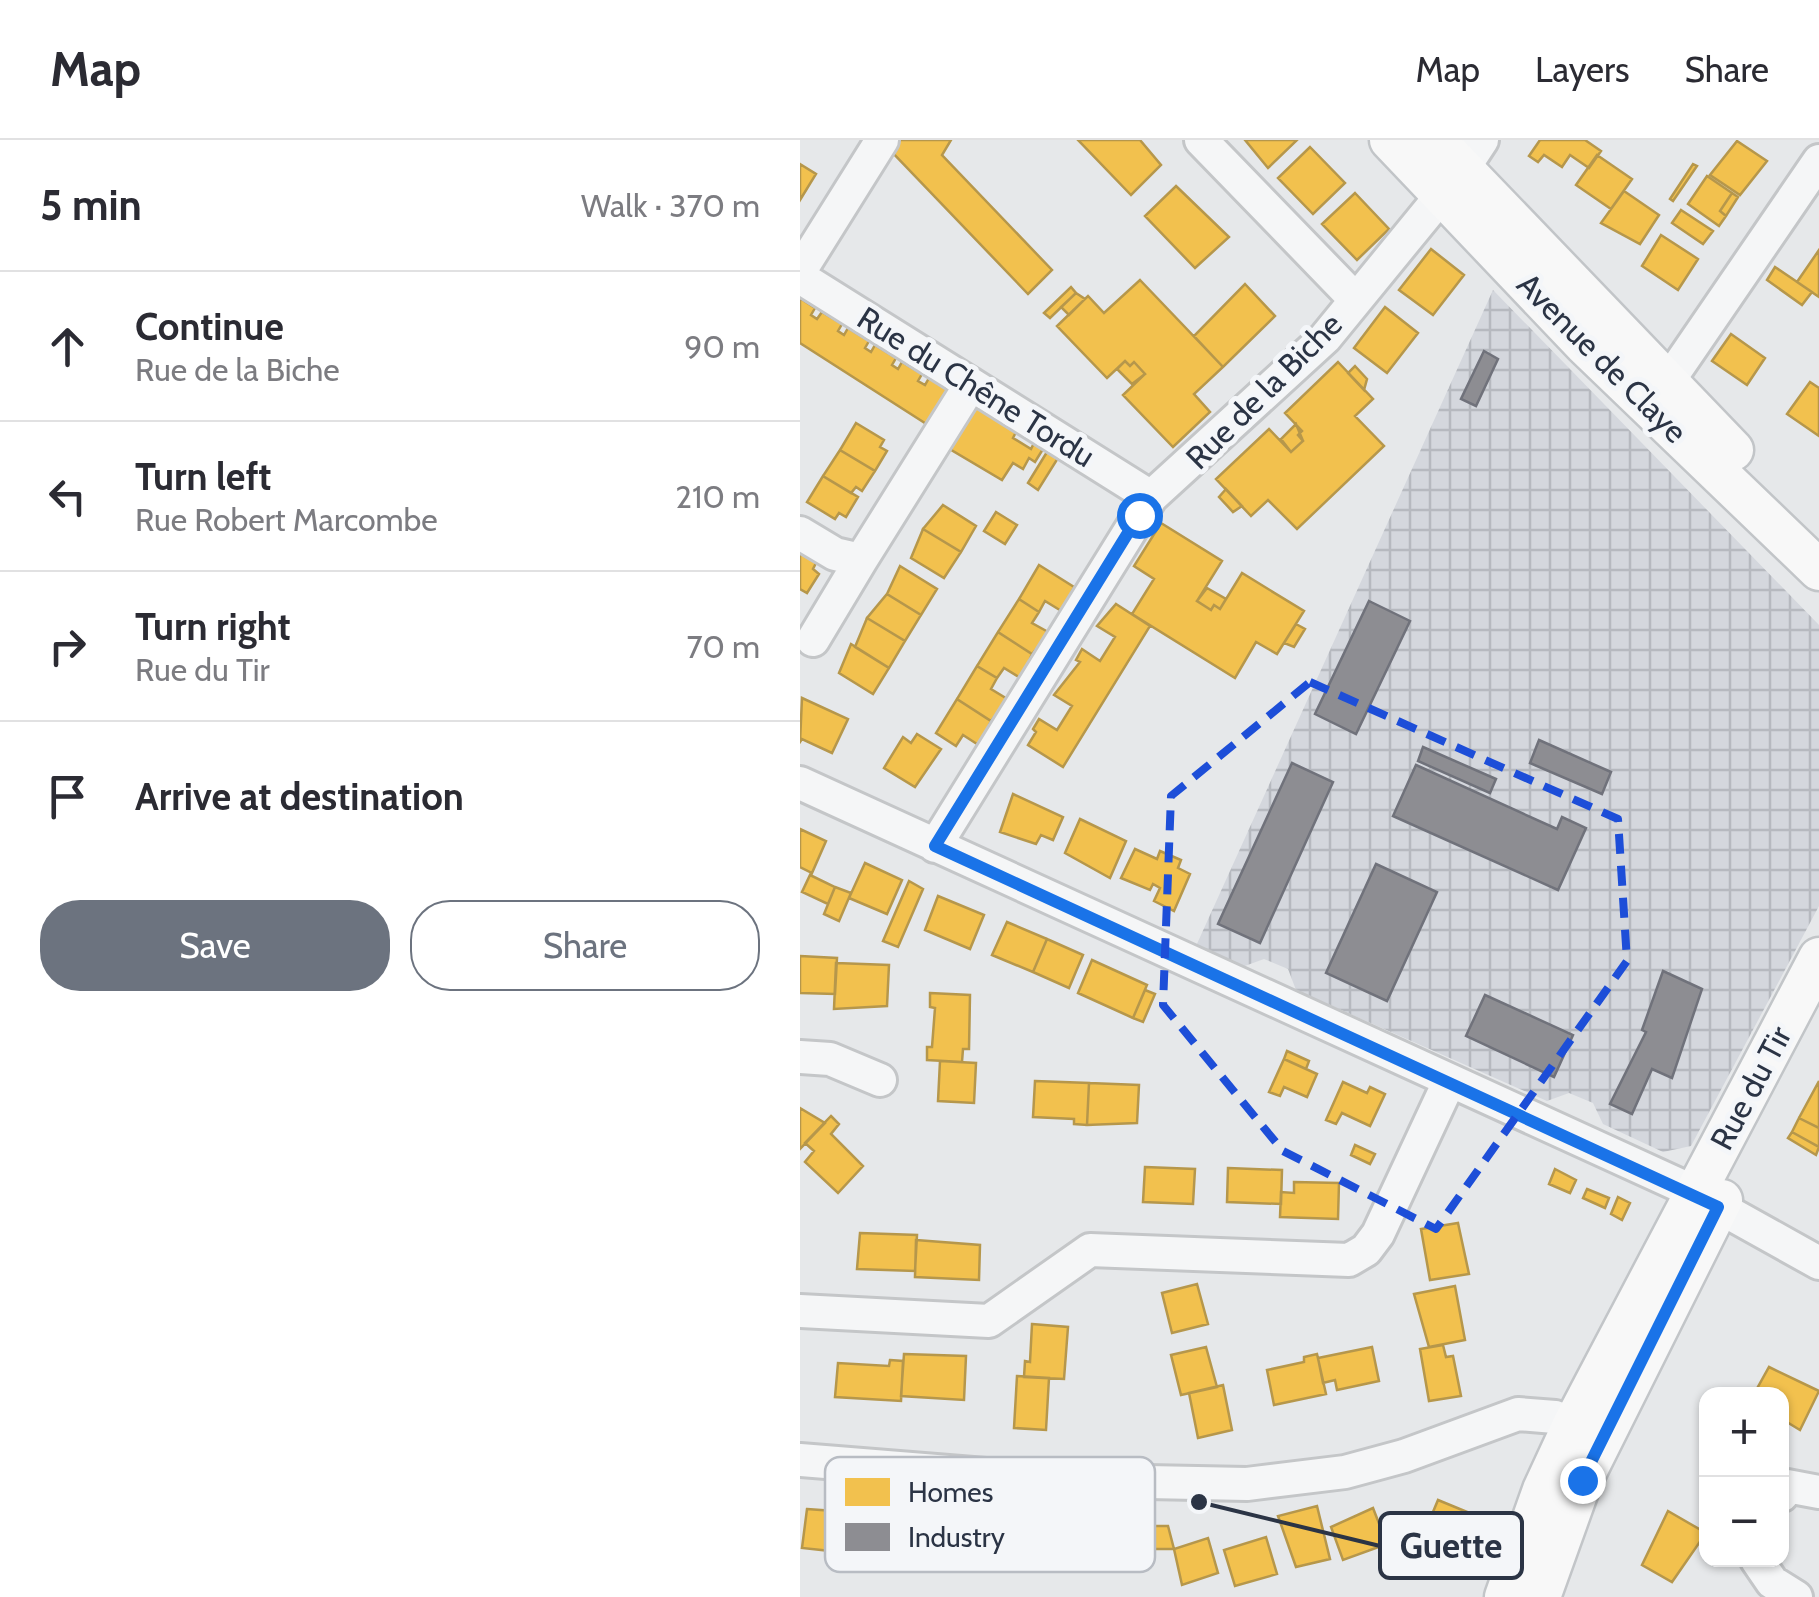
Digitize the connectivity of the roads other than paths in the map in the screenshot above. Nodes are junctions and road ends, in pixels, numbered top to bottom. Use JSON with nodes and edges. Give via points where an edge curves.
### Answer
{"nodes":[{"id":1,"x":882,"y":140,"type":"edge"},
{"id":2,"x":1201,"y":140,"type":"edge"},
{"id":3,"x":1390,"y":140,"type":"edge"},
{"id":4,"x":1435,"y":140,"type":"edge"},
{"id":5,"x":1819,"y":161,"type":"edge"},
{"id":6,"x":1463,"y":168,"type":"edge"},
{"id":7,"x":800,"y":274,"type":"edge"},
{"id":8,"x":1356,"y":299,"type":"junction"},
{"id":9,"x":971,"y":384,"type":"junction"},
{"id":10,"x":1667,"y":384,"type":"junction"},
{"id":11,"x":1151,"y":497,"type":"junction"},
{"id":12,"x":1819,"y":532,"type":"edge"},
{"id":13,"x":800,"y":533,"type":"edge"},
{"id":14,"x":862,"y":560,"type":"junction"},
{"id":15,"x":1819,"y":570,"type":"edge"},
{"id":16,"x":813,"y":640,"type":"dead end"},
{"id":17,"x":800,"y":784,"type":"edge"},
{"id":18,"x":935,"y":846,"type":"junction"},
{"id":19,"x":1819,"y":958,"type":"edge"},
{"id":20,"x":1819,"y":1009,"type":"edge"},
{"id":21,"x":800,"y":1058,"type":"edge"},
{"id":22,"x":880,"y":1080,"type":"dead end"},
{"id":23,"x":1449,"y":1082,"type":"junction"},
{"id":24,"x":1706,"y":1201,"type":"junction"},
{"id":25,"x":1819,"y":1263,"type":"edge"},
{"id":26,"x":800,"y":1311,"type":"edge"},
{"id":27,"x":1588,"y":1430,"type":"junction"},
{"id":28,"x":800,"y":1460,"type":"edge"},
{"id":29,"x":825,"y":1462,"type":"edge"},
{"id":30,"x":1155,"y":1482,"type":"edge"},
{"id":31,"x":1789,"y":1486,"type":"edge"},
{"id":32,"x":1819,"y":1492,"type":"edge"},
{"id":33,"x":1762,"y":1567,"type":"edge"},
{"id":34,"x":1505,"y":1597,"type":"edge"},
{"id":35,"x":1540,"y":1597,"type":"edge"},
{"id":36,"x":1796,"y":1597,"type":"edge"}],
"edges":[{"from":1,"to":7,"type":"street"},
{"from":2,"to":8,"type":"street"},
{"from":3,"to":6,"type":"main road","name":"Avenue de Claye"},
{"from":4,"to":6,"type":"main road","name":"Avenue de Claye"},
{"from":5,"to":10,"type":"street"},
{"from":6,"to":8,"type":"street","name":"Rue de la Biche"},
{"from":6,"to":10,"type":"main road","name":"Avenue de Claye"},
{"from":6,"to":15,"type":"main road","name":"Avenue de Claye","via":[[1584,344]]},
{"from":7,"to":9,"type":"street","name":"Rue du Chêne Tordu"},
{"from":8,"to":11,"type":"street","name":"Rue de la Biche","via":[[1325,338]]},
{"from":9,"to":11,"type":"street","name":"Rue du Chêne Tordu"},
{"from":9,"to":14,"type":"street"},
{"from":10,"to":12,"type":"main road","name":"Avenue de Claye"},
{"from":11,"to":18,"type":"street","name":"Rue de la Biche"},
{"from":13,"to":14,"type":"street","via":[[835,554]]},
{"from":14,"to":16,"type":"street"},
{"from":17,"to":18,"type":"street"},
{"from":18,"to":23,"type":"street"},
{"from":19,"to":24,"type":"main road","name":"Rue du Tir"},
{"from":20,"to":24,"type":"main road","name":"Rue du Tir"},
{"from":21,"to":22,"type":"street","via":[[830,1059]]},
{"from":23,"to":24,"type":"street"},
{"from":23,"to":26,"type":"street","via":[[1378,1234],[1349,1260],[1090,1250],[988,1321]]},
{"from":24,"to":25,"type":"street"},
{"from":24,"to":27,"type":"main road","name":"Rue du Tir"},
{"from":27,"to":30,"type":"street","via":[[1543,1414],[1518,1414],[1345,1472],[1248,1484]]},
{"from":27,"to":34,"type":"main road","name":"Rue du Tir","via":[[1543,1490]]},
{"from":27,"to":35,"type":"main road","name":"Rue du Tir"},
{"from":28,"to":29,"type":"street"},
{"from":31,"to":32,"type":"street"},
{"from":33,"to":36,"type":"street"}]}
